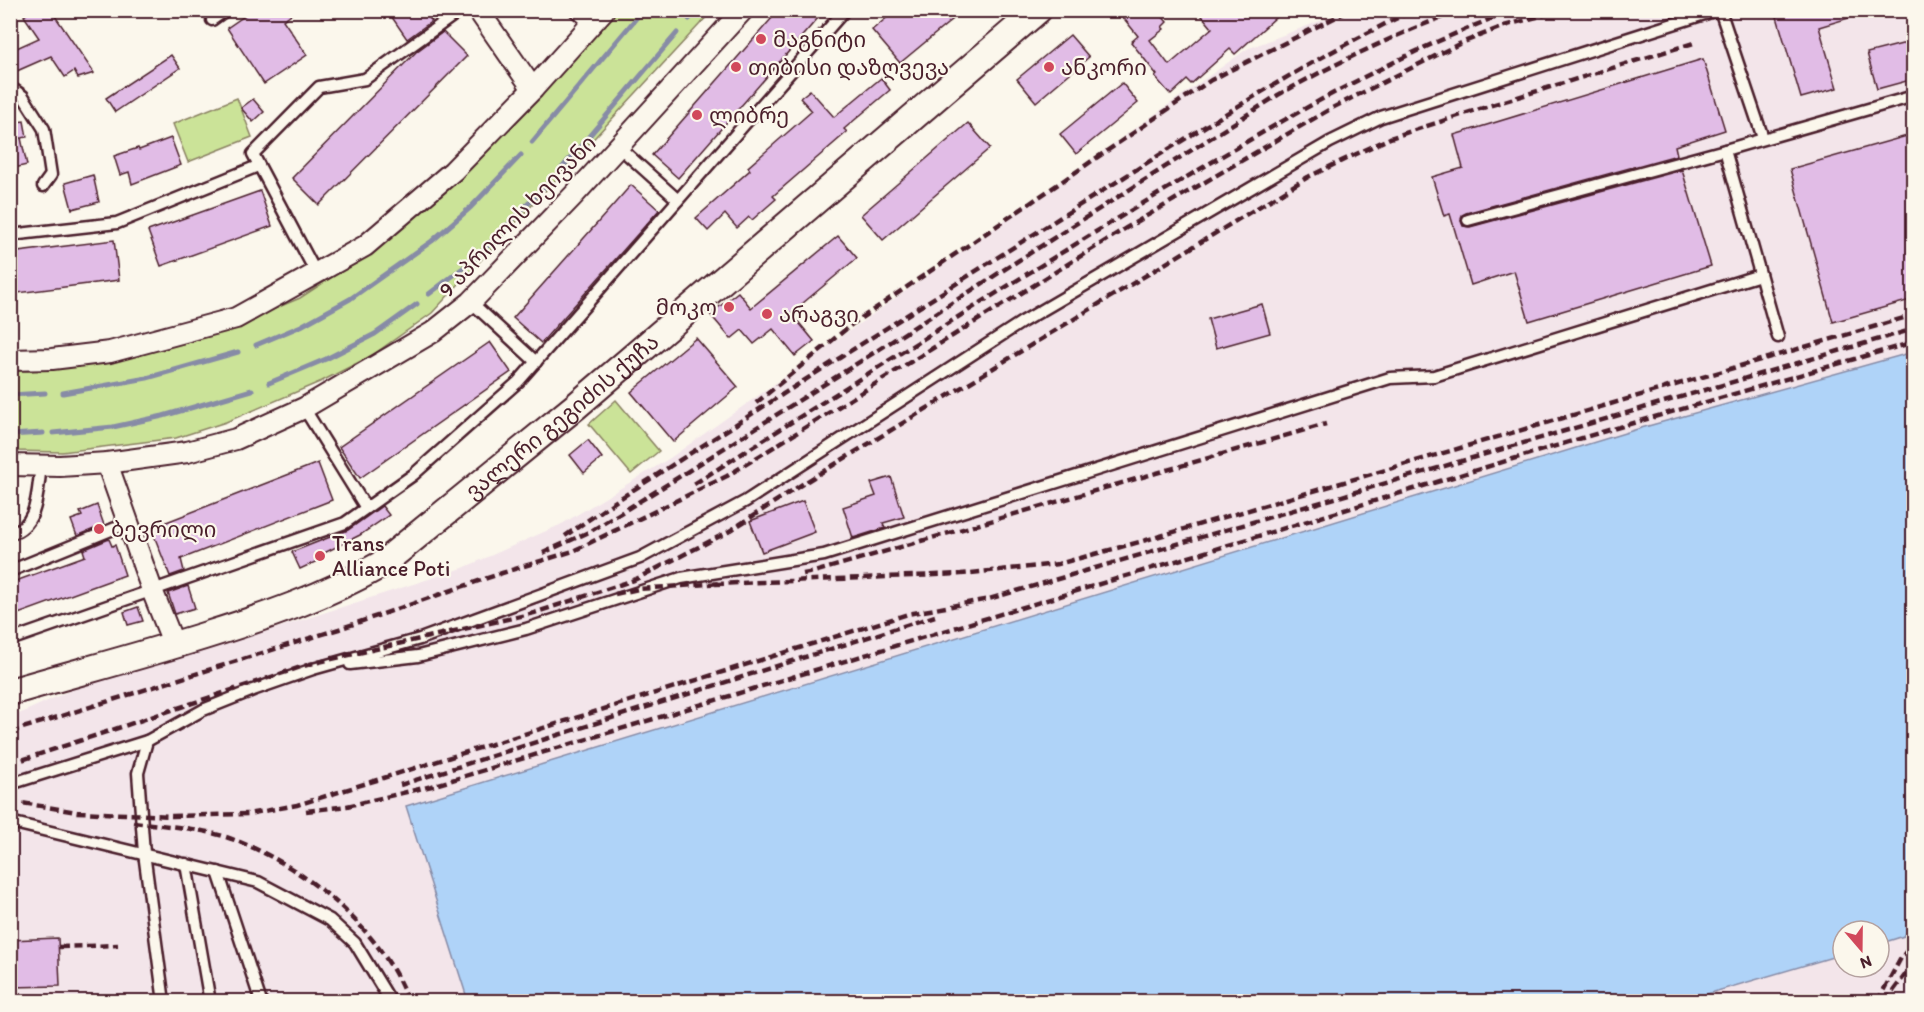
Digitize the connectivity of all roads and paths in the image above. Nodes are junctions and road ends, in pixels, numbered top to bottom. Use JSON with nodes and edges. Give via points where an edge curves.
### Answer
{"nodes":[{"id":1,"x":226,"y":10,"type":"edge"},
{"id":2,"x":460,"y":10,"type":"edge"},
{"id":3,"x":478,"y":10,"type":"edge"},
{"id":4,"x":574,"y":10,"type":"edge"},
{"id":5,"x":604,"y":10,"type":"edge"},
{"id":6,"x":743,"y":10,"type":"edge"},
{"id":7,"x":845,"y":10,"type":"edge"},
{"id":8,"x":1038,"y":10,"type":"edge"},
{"id":9,"x":1718,"y":10,"type":"edge"},
{"id":10,"x":212,"y":20,"type":"dead end"},
{"id":11,"x":591,"y":25,"type":"junction"},
{"id":12,"x":10,"y":87,"type":"edge"},
{"id":13,"x":533,"y":89,"type":"junction"},
{"id":14,"x":1914,"y":96,"type":"edge"},
{"id":15,"x":1763,"y":138,"type":"junction"},
{"id":16,"x":619,"y":147,"type":"junction"},
{"id":17,"x":1725,"y":150,"type":"junction"},
{"id":18,"x":258,"y":166,"type":"junction"},
{"id":19,"x":43,"y":186,"type":"dead end"},
{"id":20,"x":678,"y":200,"type":"junction"},
{"id":21,"x":1468,"y":220,"type":"dead end"},
{"id":22,"x":10,"y":235,"type":"edge"},
{"id":23,"x":316,"y":273,"type":"junction"},
{"id":24,"x":1760,"y":275,"type":"junction"},
{"id":25,"x":471,"y":302,"type":"junction"},
{"id":26,"x":1778,"y":337,"type":"dead end"},
{"id":27,"x":10,"y":360,"type":"edge"},
{"id":28,"x":536,"y":362,"type":"junction"},
{"id":29,"x":304,"y":408,"type":"junction"},
{"id":30,"x":107,"y":464,"type":"junction"},
{"id":31,"x":10,"y":465,"type":"edge"},
{"id":32,"x":41,"y":466,"type":"junction"},
{"id":33,"x":366,"y":508,"type":"junction"},
{"id":34,"x":128,"y":523,"type":"junction"},
{"id":35,"x":10,"y":534,"type":"edge"},
{"id":36,"x":10,"y":571,"type":"edge"},
{"id":37,"x":152,"y":590,"type":"junction"},
{"id":38,"x":10,"y":640,"type":"edge"},
{"id":39,"x":174,"y":645,"type":"junction"},
{"id":40,"x":313,"y":669,"type":"junction"},
{"id":41,"x":10,"y":692,"type":"edge"},
{"id":42,"x":147,"y":741,"type":"junction"},
{"id":43,"x":10,"y":783,"type":"edge"},
{"id":44,"x":10,"y":822,"type":"edge"},
{"id":45,"x":144,"y":853,"type":"junction"},
{"id":46,"x":186,"y":864,"type":"junction"},
{"id":47,"x":218,"y":872,"type":"junction"},
{"id":48,"x":164,"y":1002,"type":"edge"},
{"id":49,"x":210,"y":1002,"type":"edge"},
{"id":50,"x":261,"y":1002,"type":"edge"},
{"id":51,"x":391,"y":1002,"type":"edge"}],
"edges":[{"from":1,"to":10,"type":"lane"},
{"from":2,"to":18,"type":"lane","via":[[365,79],[319,87],[253,154]]},
{"from":3,"to":13,"type":"street"},
{"from":4,"to":11,"type":"lane"},
{"from":5,"to":11,"type":"street"},
{"from":6,"to":16,"type":"street","name":"9 აპრილის ხეივანი"},
{"from":7,"to":20,"type":"lane"},
{"from":8,"to":39,"type":"street","name":"ვალერი გეგიძის ქუჩა","via":[[576,406],[382,564],[306,602]]},
{"from":9,"to":15,"type":"lane"},
{"from":9,"to":40,"type":"lane","via":[[1380,117],[1330,142],[1022,321],[746,501],[640,558],[420,639]]},
{"from":11,"to":13,"type":"street"},
{"from":12,"to":19,"type":"lane","via":[[23,96],[44,129],[51,175]]},
{"from":13,"to":23,"type":"street","via":[[453,171],[365,246]]},
{"from":14,"to":15,"type":"lane"},
{"from":15,"to":17,"type":"lane"},
{"from":16,"to":20,"type":"lane"},
{"from":16,"to":25,"type":"street","name":"9 აპრილის ხეივანი"},
{"from":17,"to":21,"type":"lane"},
{"from":17,"to":24,"type":"lane"},
{"from":18,"to":22,"type":"lane","via":[[117,223]]},
{"from":18,"to":23,"type":"lane"},
{"from":20,"to":28,"type":"lane"},
{"from":23,"to":27,"type":"street","via":[[236,318],[110,352]]},
{"from":24,"to":26,"type":"lane"},
{"from":24,"to":40,"type":"lane","via":[[1434,376],[1390,378],[824,555],[681,578],[526,629],[418,656]]},
{"from":25,"to":28,"type":"lane"},
{"from":25,"to":29,"type":"street","name":"9 აპრილის ხეივანი","via":[[433,332]]},
{"from":28,"to":33,"type":"lane","via":[[412,475]]},
{"from":29,"to":30,"type":"street","name":"9 აპრილის ხეივანი","via":[[236,439],[187,452]]},
{"from":29,"to":33,"type":"lane"},
{"from":30,"to":32,"type":"street","name":"9 აპრილის ხეივანი"},
{"from":30,"to":34,"type":"street"},
{"from":31,"to":32,"type":"street","name":"9 აპრილის ხეივანი"},
{"from":32,"to":35,"type":"lane","via":[[33,517],[20,531]]},
{"from":33,"to":37,"type":"lane","via":[[345,523]]},
{"from":34,"to":36,"type":"lane"},
{"from":34,"to":37,"type":"street"},
{"from":37,"to":38,"type":"lane"},
{"from":37,"to":39,"type":"street"},
{"from":39,"to":41,"type":"street","name":"ვალერი გეგიძის ქუჩა"},
{"from":40,"to":42,"type":"lane","via":[[203,710]]},
{"from":42,"to":43,"type":"lane"},
{"from":42,"to":45,"type":"lane","via":[[138,773]]},
{"from":44,"to":45,"type":"lane"},
{"from":45,"to":46,"type":"lane"},
{"from":45,"to":48,"type":"lane"},
{"from":46,"to":47,"type":"lane"},
{"from":46,"to":49,"type":"lane"},
{"from":47,"to":50,"type":"lane"},
{"from":47,"to":51,"type":"lane","via":[[258,882],[330,920],[355,943]]}]}
